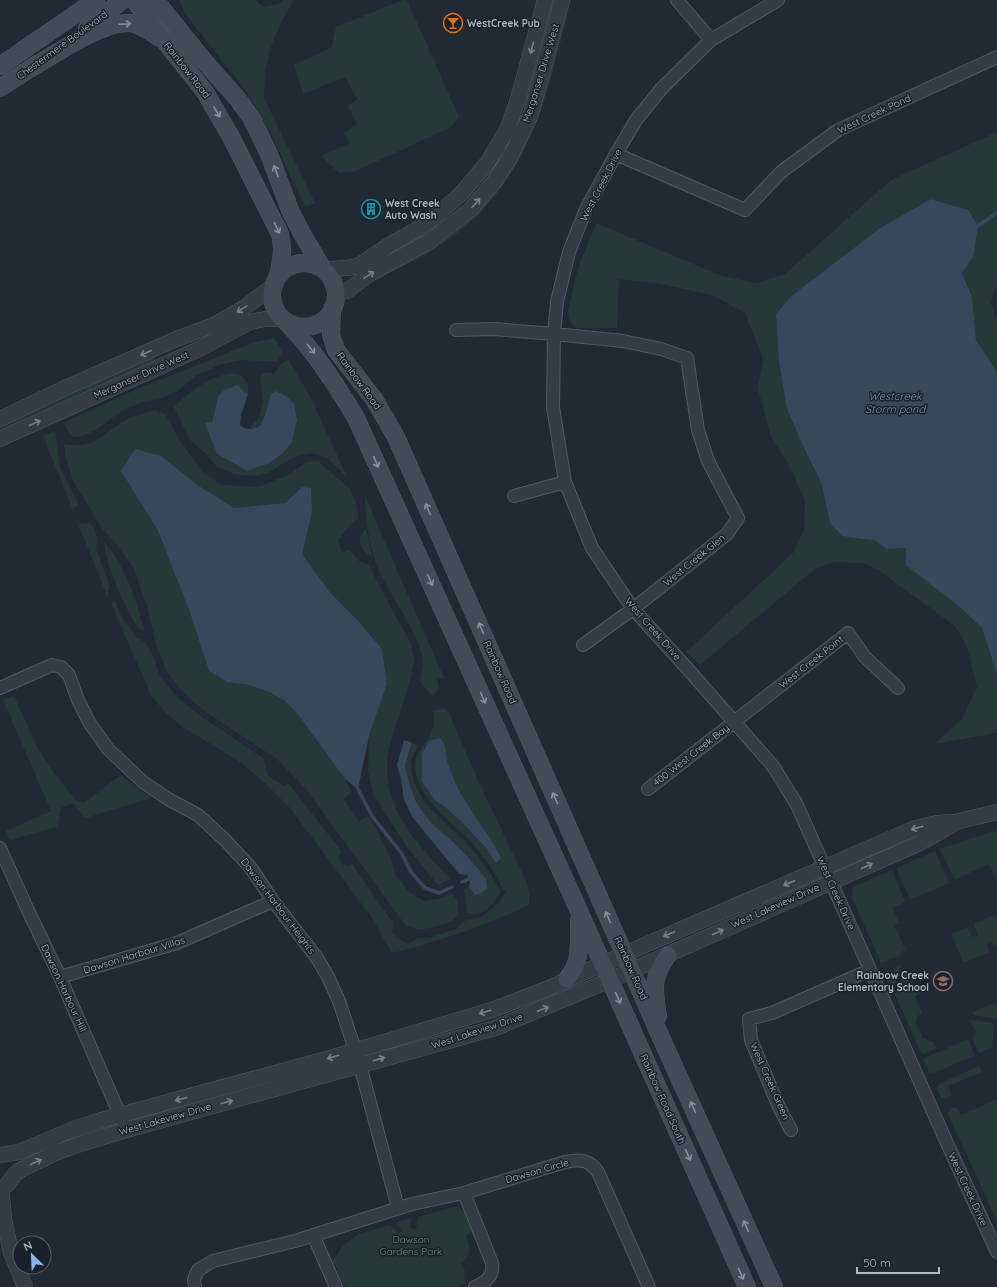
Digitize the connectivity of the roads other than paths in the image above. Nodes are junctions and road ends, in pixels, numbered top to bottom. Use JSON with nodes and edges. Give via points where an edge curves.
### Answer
{"nodes":[{"id":1,"x":80,"y":0,"type":"edge"},
{"id":2,"x":96,"y":0,"type":"edge"},
{"id":3,"x":123,"y":0,"type":"edge"},
{"id":4,"x":134,"y":0,"type":"edge"},
{"id":5,"x":155,"y":0,"type":"edge"},
{"id":6,"x":171,"y":0,"type":"edge"},
{"id":7,"x":676,"y":0,"type":"edge"},
{"id":8,"x":778,"y":0,"type":"edge"},
{"id":9,"x":543,"y":5,"type":"edge"},
{"id":10,"x":560,"y":7,"type":"edge"},
{"id":11,"x":711,"y":40,"type":"junction"},
{"id":12,"x":166,"y":43,"type":"junction"},
{"id":13,"x":15,"y":56,"type":"junction"},
{"id":14,"x":997,"y":57,"type":"edge"},
{"id":15,"x":204,"y":61,"type":"junction"},
{"id":16,"x":0,"y":66,"type":"edge"},
{"id":17,"x":28,"y":70,"type":"junction"},
{"id":18,"x":0,"y":88,"type":"edge"},
{"id":19,"x":497,"y":148,"type":"junction"},
{"id":20,"x":616,"y":154,"type":"junction"},
{"id":21,"x":511,"y":156,"type":"junction"},
{"id":22,"x":323,"y":269,"type":"junction"},
{"id":23,"x":276,"y":281,"type":"junction"},
{"id":24,"x":334,"y":301,"type":"junction"},
{"id":25,"x":284,"y":320,"type":"junction"},
{"id":26,"x":456,"y":330,"type":"dead end"},
{"id":27,"x":554,"y":334,"type":"junction"},
{"id":28,"x":0,"y":419,"type":"edge"},
{"id":29,"x":0,"y":439,"type":"edge"},
{"id":30,"x":565,"y":482,"type":"junction"},
{"id":31,"x":514,"y":496,"type":"dead end"},
{"id":32,"x":633,"y":609,"type":"junction"},
{"id":33,"x":583,"y":645,"type":"dead end"},
{"id":34,"x":0,"y":688,"type":"edge"},
{"id":35,"x":898,"y":688,"type":"dead end"},
{"id":36,"x":734,"y":721,"type":"junction"},
{"id":37,"x":648,"y":789,"type":"dead end"},
{"id":38,"x":997,"y":812,"type":"edge"},
{"id":39,"x":955,"y":822,"type":"junction"},
{"id":40,"x":0,"y":848,"type":"edge"},
{"id":41,"x":825,"y":867,"type":"junction"},
{"id":42,"x":831,"y":881,"type":"junction"},
{"id":43,"x":273,"y":901,"type":"junction"},
{"id":44,"x":578,"y":911,"type":"junction"},
{"id":45,"x":624,"y":954,"type":"junction"},
{"id":46,"x":668,"y":955,"type":"junction"},
{"id":47,"x":602,"y":964,"type":"junction"},
{"id":48,"x":870,"y":970,"type":"junction"},
{"id":49,"x":632,"y":971,"type":"junction"},
{"id":50,"x":60,"y":977,"type":"junction"},
{"id":51,"x":567,"y":979,"type":"junction"},
{"id":52,"x":610,"y":980,"type":"junction"},
{"id":53,"x":663,"y":1042,"type":"junction"},
{"id":54,"x":358,"y":1057,"type":"junction"},
{"id":55,"x":121,"y":1115,"type":"junction"},
{"id":56,"x":126,"y":1130,"type":"junction"},
{"id":57,"x":791,"y":1130,"type":"dead end"},
{"id":58,"x":0,"y":1155,"type":"edge"},
{"id":59,"x":0,"y":1160,"type":"edge"},
{"id":60,"x":464,"y":1192,"type":"junction"},
{"id":61,"x":3,"y":1193,"type":"edge"},
{"id":62,"x":398,"y":1208,"type":"junction"},
{"id":63,"x":314,"y":1235,"type":"junction"},
{"id":64,"x":0,"y":1238,"type":"edge"},
{"id":65,"x":10,"y":1252,"type":"junction"},
{"id":66,"x":997,"y":1252,"type":"edge"},
{"id":67,"x":25,"y":1287,"type":"edge"},
{"id":68,"x":195,"y":1287,"type":"edge"},
{"id":69,"x":336,"y":1287,"type":"edge"},
{"id":70,"x":475,"y":1287,"type":"edge"},
{"id":71,"x":649,"y":1287,"type":"edge"},
{"id":72,"x":747,"y":1287,"type":"edge"},
{"id":73,"x":774,"y":1287,"type":"edge"}],
"edges":[{"from":1,"to":13,"type":"main road"},
{"from":2,"to":13,"type":"main road","name":"Chestermere Boulevard"},
{"from":3,"to":17,"type":"main road","name":"Chestermere Boulevard"},
{"from":4,"to":12,"type":"main road","name":"Rainbow Road"},
{"from":5,"to":15,"type":"main road","name":"Rainbow Road"},
{"from":6,"to":15,"type":"main road","via":[[175,15]]},
{"from":7,"to":11,"type":"street"},
{"from":8,"to":11,"type":"street","name":"West Creek Drive"},
{"from":9,"to":10,"type":"street"},
{"from":9,"to":19,"type":"street","name":"Merganser Drive West","one_way":true,"via":[[518,99],[508,128]]},
{"from":10,"to":21,"type":"street","name":"Merganser Drive West","via":[[531,114]]},
{"from":11,"to":20,"type":"street","name":"West Creek Drive","via":[[662,88],[636,120]]},
{"from":17,"to":12,"type":"main road","one_way":true,"via":[[110,25],[136,24]]},
{"from":12,"to":23,"type":"main road","name":"Rainbow Road","one_way":true,"via":[[209,97],[276,226],[283,248]]},
{"from":13,"to":16,"type":"main road","name":"Chestermere Boulevard"},
{"from":14,"to":20,"type":"street","name":"West Creek Pond","via":[[838,130],[781,172],[745,210]]},
{"from":22,"to":15,"type":"main road","name":"Rainbow Road","one_way":true,"via":[[290,210],[269,154],[252,119]]},
{"from":17,"to":18,"type":"main road","name":"Chestermere Boulevard"},
{"from":19,"to":21,"type":"street"},
{"from":19,"to":22,"type":"street","name":"Merganser Drive West","via":[[461,194],[432,219],[361,264],[354,267]]},
{"from":20,"to":27,"type":"street","name":"West Creek Drive","via":[[586,209],[569,252],[557,302]]},
{"from":24,"to":21,"type":"street","name":"Merganser Drive West","one_way":true,"via":[[368,275],[420,248],[449,227],[470,209],[494,182]]},
{"from":22,"to":23,"type":"main road","via":[[302,263],[289,267]]},
{"from":22,"to":24,"type":"main road","via":[[334,285]]},
{"from":23,"to":25,"type":"main road","via":[[272,295],[274,304]]},
{"from":23,"to":28,"type":"street","name":"Merganser Drive West","one_way":true,"via":[[244,308],[216,324],[174,340]]},
{"from":24,"to":25,"type":"main road","via":[[328,316],[322,321],[300,326]]},
{"from":45,"to":24,"type":"main road","name":"Rainbow Road","one_way":true,"via":[[396,437],[374,399],[336,350],[331,335]]},
{"from":29,"to":25,"type":"street","name":"Merganser Drive West","one_way":true,"via":[[201,348],[246,324],[265,319]]},
{"from":25,"to":44,"type":"main road","name":"Rainbow Road","one_way":true,"via":[[318,358],[356,418]]},
{"from":26,"to":27,"type":"street","via":[[494,329]]},
{"from":27,"to":30,"type":"street","name":"West Creek Drive","via":[[553,407]]},
{"from":27,"to":32,"type":"street","name":"West Creek Glen","via":[[624,341],[687,358],[698,430],[708,461],[738,518],[727,534]]},
{"from":30,"to":31,"type":"street"},
{"from":30,"to":32,"type":"street","name":"West Creek Drive","via":[[592,548]]},
{"from":32,"to":33,"type":"street"},
{"from":32,"to":36,"type":"street","name":"West Creek Drive"},
{"from":34,"to":43,"type":"street","name":"Dawson Harbour Heights","via":[[52,665],[61,667],[69,675],[89,722],[108,749],[144,782],[198,816],[225,840],[251,868]]},
{"from":35,"to":36,"type":"street","name":"West Creek Point","via":[[865,656],[848,633]]},
{"from":36,"to":37,"type":"street","name":"400 West Creek Bay"},
{"from":36,"to":41,"type":"street","name":"West Creek Drive","via":[[773,766],[796,805]]},
{"from":38,"to":39,"type":"street","name":"West Lakeview Drive"},
{"from":39,"to":41,"type":"street","name":"West Lakeview Drive","one_way":true,"via":[[913,829]]},
{"from":42,"to":39,"type":"street","name":"West Lakeview Drive","one_way":true,"via":[[920,842]]},
{"from":40,"to":50,"type":"street","name":"Dawson Harbour Hill"},
{"from":41,"to":42,"type":"street","name":"West Creek Drive"},
{"from":41,"to":45,"type":"street","name":"West Lakeview Drive","one_way":true},
{"from":46,"to":42,"type":"street","name":"West Lakeview Drive","one_way":true},
{"from":42,"to":48,"type":"street","name":"West Creek Drive"},
{"from":43,"to":50,"type":"street","name":"Dawson Harbour Villas","via":[[177,943]]},
{"from":43,"to":54,"type":"street","name":"Dawson Harbour Heights","via":[[304,940],[328,977]]},
{"from":44,"to":47,"type":"main road","name":"Rainbow Road South"},
{"from":44,"to":51,"type":"main road","via":[[579,953],[575,968]]},
{"from":45,"to":47,"type":"street","name":"West Lakeview Drive"},
{"from":45,"to":49,"type":"main road","name":"Rainbow Road"},
{"from":46,"to":49,"type":"street","name":"West Lakeview Drive"},
{"from":46,"to":53,"type":"main road","via":[[661,963],[655,979],[655,997]]},
{"from":47,"to":51,"type":"street","name":"West Lakeview Drive"},
{"from":47,"to":52,"type":"main road","name":"Rainbow Road South"},
{"from":48,"to":57,"type":"street","name":"West Creek Green","via":[[772,1012],[749,1019],[751,1040]]},
{"from":48,"to":66,"type":"street","name":"West Creek Drive"},
{"from":49,"to":52,"type":"street","name":"West Lakeview Drive"},
{"from":49,"to":53,"type":"main road","name":"Rainbow Road"},
{"from":50,"to":55,"type":"street","name":"Dawson Harbour Hill"},
{"from":51,"to":54,"type":"street","name":"West Lakeview Drive","one_way":true,"via":[[492,1010]]},
{"from":54,"to":52,"type":"street","name":"West Lakeview Drive","one_way":true,"via":[[495,1028]]},
{"from":52,"to":72,"type":"main road","name":"Rainbow Road South","one_way":true},
{"from":73,"to":53,"type":"main road","one_way":true},
{"from":54,"to":55,"type":"street","name":"West Lakeview Drive","one_way":true},
{"from":56,"to":54,"type":"street","name":"West Lakeview Drive","one_way":true},
{"from":54,"to":62,"type":"street"},
{"from":55,"to":56,"type":"street","name":"Dawson Harbour Hill"},
{"from":55,"to":58,"type":"street","name":"West Lakeview Drive","via":[[76,1128],[19,1152]]},
{"from":61,"to":56,"type":"street","name":"West Lakeview Drive","one_way":true,"via":[[15,1174],[29,1165]]},
{"from":59,"to":61,"type":"street","via":[[7,1177]]},
{"from":60,"to":62,"type":"street","name":"Dawson Circle"},
{"from":60,"to":70,"type":"street","via":[[491,1256],[493,1268],[489,1278]]},
{"from":60,"to":71,"type":"street","name":"Dawson Circle","via":[[565,1162],[587,1161],[600,1177]]},
{"from":61,"to":65,"type":"street","via":[[4,1220]]},
{"from":62,"to":63,"type":"street","name":"Dawson Circle"},
{"from":63,"to":68,"type":"street","name":"Dawson Circle","via":[[213,1261],[198,1270],[194,1278]]},
{"from":63,"to":69,"type":"street"},
{"from":64,"to":65,"type":"street"},
{"from":65,"to":67,"type":"street"}]}
